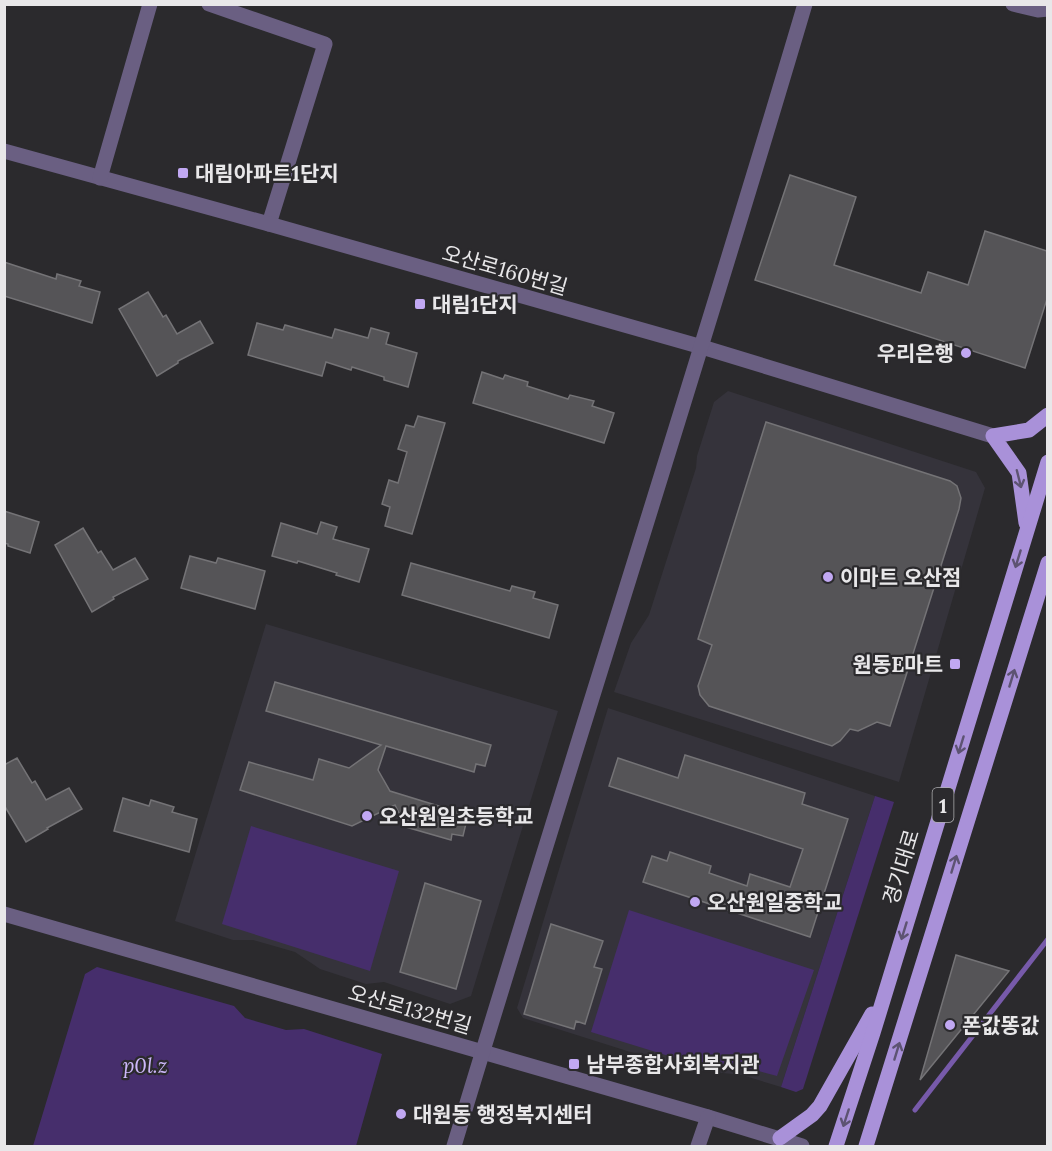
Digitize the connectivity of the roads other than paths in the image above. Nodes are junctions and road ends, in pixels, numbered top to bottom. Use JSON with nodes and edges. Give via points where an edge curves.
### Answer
{"nodes":[{"id":1,"x":150,"y":4,"type":"edge"},
{"id":2,"x":209,"y":4,"type":"edge"},
{"id":3,"x":805,"y":4,"type":"edge"},
{"id":4,"x":1016,"y":5,"type":"edge"},
{"id":5,"x":1044,"y":13,"type":"edge"},
{"id":6,"x":4,"y":151,"type":"edge"},
{"id":7,"x":100,"y":178,"type":"junction"},
{"id":8,"x":269,"y":224,"type":"junction"},
{"id":9,"x":702,"y":347,"type":"junction"},
{"id":10,"x":1047,"y":415,"type":"edge"},
{"id":11,"x":993,"y":436,"type":"junction"},
{"id":12,"x":1047,"y":462,"type":"edge"},
{"id":13,"x":1027,"y":529,"type":"junction"},
{"id":14,"x":1047,"y":563,"type":"edge"},
{"id":15,"x":4,"y":914,"type":"edge"},
{"id":16,"x":888,"y":985,"type":"junction"},
{"id":17,"x":482,"y":1052,"type":"junction"},
{"id":18,"x":708,"y":1117,"type":"junction"},
{"id":19,"x":776,"y":1140,"type":"edge"},
{"id":20,"x":453,"y":1146,"type":"edge"},
{"id":21,"x":698,"y":1146,"type":"edge"},
{"id":22,"x":802,"y":1146,"type":"edge"},
{"id":23,"x":836,"y":1146,"type":"edge"},
{"id":24,"x":866,"y":1146,"type":"edge"}],
"edges":[{"from":1,"to":7,"type":"street"},
{"from":2,"to":8,"type":"street","via":[[325,44]]},
{"from":3,"to":9,"type":"street"},
{"from":4,"to":5,"type":"street"},
{"from":6,"to":7,"type":"street","name":"오산로160번길"},
{"from":7,"to":8,"type":"street","name":"오산로160번길"},
{"from":8,"to":9,"type":"street","name":"오산로160번길"},
{"from":9,"to":11,"type":"street","name":"오산로160번길"},
{"from":9,"to":17,"type":"street"},
{"from":10,"to":11,"type":"main road","via":[[1029,430]]},
{"from":11,"to":13,"type":"main road","one_way":true,"via":[[1019,473]]},
{"from":12,"to":13,"type":"main road","name":"경기대로","number":"1"},
{"from":13,"to":16,"type":"main road","name":"경기대로","number":"1","one_way":true},
{"from":24,"to":14,"type":"main road","number":"1","one_way":true},
{"from":15,"to":17,"type":"street","name":"오산로132번길"},
{"from":16,"to":19,"type":"main road","via":[[820,1106]]},
{"from":16,"to":23,"type":"main road","name":"경기대로","number":"1","one_way":true},
{"from":17,"to":18,"type":"street","name":"오산로132번길"},
{"from":17,"to":20,"type":"street"},
{"from":18,"to":19,"type":"street","name":"오산로132번길"},
{"from":18,"to":21,"type":"street"},
{"from":19,"to":22,"type":"street","name":"오산로132번길"}]}
